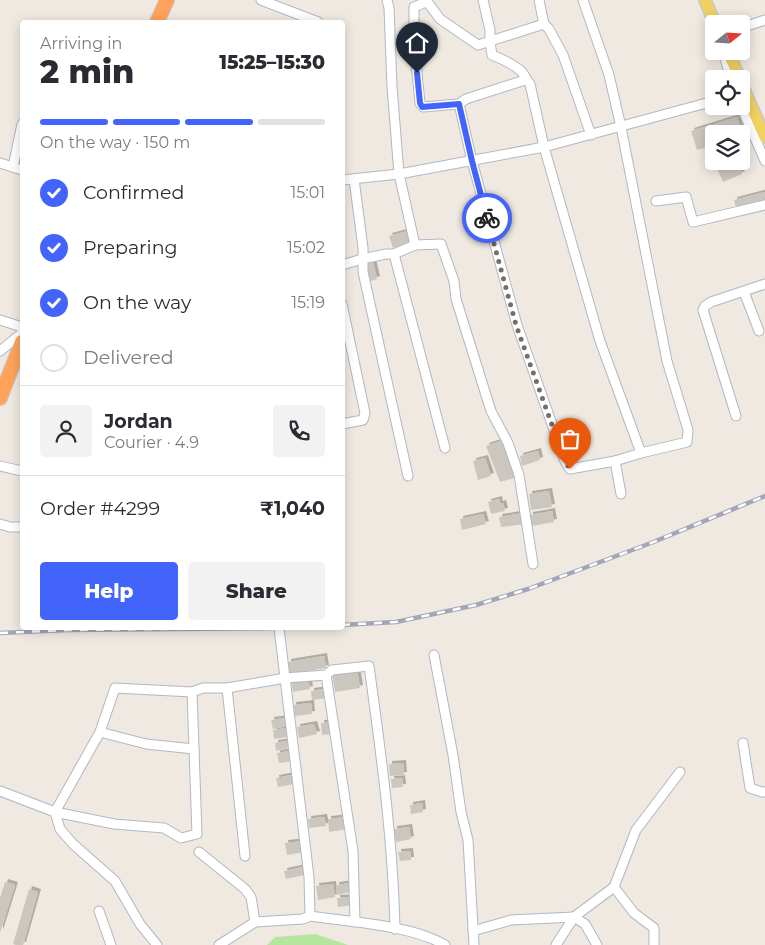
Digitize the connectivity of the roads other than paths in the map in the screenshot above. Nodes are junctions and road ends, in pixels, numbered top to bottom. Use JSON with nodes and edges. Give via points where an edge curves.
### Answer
{"nodes":[{"id":1,"x":167,"y":0,"type":"edge"},
{"id":2,"x":177,"y":0,"type":"edge"},
{"id":3,"x":387,"y":0,"type":"edge"},
{"id":4,"x":482,"y":0,"type":"edge"},
{"id":5,"x":539,"y":0,"type":"edge"},
{"id":6,"x":583,"y":0,"type":"edge"},
{"id":7,"x":705,"y":0,"type":"edge"},
{"id":8,"x":266,"y":1,"type":"edge"},
{"id":9,"x":426,"y":1,"type":"edge"},
{"id":10,"x":711,"y":15,"type":"edge"},
{"id":11,"x":158,"y":20,"type":"edge"},
{"id":12,"x":169,"y":20,"type":"edge"},
{"id":13,"x":313,"y":20,"type":"edge"},
{"id":14,"x":765,"y":20,"type":"edge"},
{"id":15,"x":544,"y":24,"type":"junction"},
{"id":16,"x":750,"y":25,"type":"edge"},
{"id":17,"x":490,"y":42,"type":"junction"},
{"id":18,"x":525,"y":80,"type":"junction"},
{"id":19,"x":705,"y":103,"type":"edge"},
{"id":20,"x":750,"y":103,"type":"edge"},
{"id":21,"x":459,"y":104,"type":"junction"},
{"id":22,"x":745,"y":115,"type":"edge"},
{"id":23,"x":622,"y":126,"type":"junction"},
{"id":24,"x":20,"y":134,"type":"edge"},
{"id":25,"x":592,"y":135,"type":"junction"},
{"id":26,"x":765,"y":137,"type":"edge"},
{"id":27,"x":544,"y":147,"type":"junction"},
{"id":28,"x":472,"y":161,"type":"junction"},
{"id":29,"x":765,"y":161,"type":"edge"},
{"id":30,"x":0,"y":163,"type":"edge"},
{"id":31,"x":13,"y":167,"type":"junction"},
{"id":32,"x":20,"y":169,"type":"edge"},
{"id":33,"x":399,"y":174,"type":"junction"},
{"id":34,"x":354,"y":179,"type":"junction"},
{"id":35,"x":345,"y":180,"type":"edge"},
{"id":36,"x":656,"y":201,"type":"dead end"},
{"id":37,"x":765,"y":205,"type":"edge"},
{"id":38,"x":415,"y":245,"type":"junction"},
{"id":39,"x":394,"y":254,"type":"junction"},
{"id":40,"x":362,"y":259,"type":"junction"},
{"id":41,"x":345,"y":264,"type":"edge"},
{"id":42,"x":765,"y":284,"type":"edge"},
{"id":43,"x":744,"y":292,"type":"junction"},
{"id":44,"x":345,"y":318,"type":"edge"},
{"id":45,"x":0,"y":320,"type":"edge"},
{"id":46,"x":20,"y":326,"type":"edge"},
{"id":47,"x":758,"y":331,"type":"dead end"},
{"id":48,"x":20,"y":335,"type":"edge"},
{"id":49,"x":20,"y":347,"type":"edge"},
{"id":50,"x":0,"y":351,"type":"edge"},
{"id":51,"x":0,"y":398,"type":"edge"},
{"id":52,"x":736,"y":416,"type":"dead end"},
{"id":53,"x":345,"y":423,"type":"edge"},
{"id":54,"x":445,"y":448,"type":"dead end"},
{"id":55,"x":641,"y":452,"type":"junction"},
{"id":56,"x":615,"y":461,"type":"junction"},
{"id":57,"x":0,"y":466,"type":"edge"},
{"id":58,"x":20,"y":471,"type":"edge"},
{"id":59,"x":408,"y":476,"type":"dead end"},
{"id":60,"x":621,"y":494,"type":"dead end"},
{"id":61,"x":0,"y":524,"type":"edge"},
{"id":62,"x":20,"y":527,"type":"edge"},
{"id":63,"x":533,"y":564,"type":"dead end"},
{"id":64,"x":279,"y":630,"type":"edge"},
{"id":65,"x":434,"y":655,"type":"dead end"},
{"id":66,"x":326,"y":674,"type":"junction"},
{"id":67,"x":285,"y":678,"type":"junction"},
{"id":68,"x":227,"y":688,"type":"junction"},
{"id":69,"x":192,"y":692,"type":"junction"},
{"id":70,"x":100,"y":732,"type":"junction"},
{"id":71,"x":743,"y":743,"type":"dead end"},
{"id":72,"x":194,"y":749,"type":"junction"},
{"id":73,"x":680,"y":772,"type":"dead end"},
{"id":74,"x":0,"y":791,"type":"edge"},
{"id":75,"x":765,"y":792,"type":"edge"},
{"id":76,"x":55,"y":812,"type":"junction"},
{"id":77,"x":199,"y":852,"type":"dead end"},
{"id":78,"x":245,"y":856,"type":"dead end"},
{"id":79,"x":614,"y":887,"type":"junction"},
{"id":80,"x":99,"y":911,"type":"dead end"},
{"id":81,"x":310,"y":916,"type":"junction"},
{"id":82,"x":574,"y":916,"type":"junction"},
{"id":83,"x":256,"y":922,"type":"junction"},
{"id":84,"x":355,"y":922,"type":"junction"},
{"id":85,"x":395,"y":929,"type":"junction"},
{"id":86,"x":473,"y":931,"type":"junction"},
{"id":87,"x":111,"y":945,"type":"edge"},
{"id":88,"x":156,"y":945,"type":"edge"},
{"id":89,"x":220,"y":945,"type":"edge"},
{"id":90,"x":445,"y":945,"type":"edge"},
{"id":91,"x":474,"y":945,"type":"edge"},
{"id":92,"x":556,"y":945,"type":"edge"},
{"id":93,"x":597,"y":945,"type":"edge"},
{"id":94,"x":654,"y":945,"type":"edge"}],
"edges":[{"from":1,"to":11,"type":"highway"},
{"from":2,"to":12,"type":"highway"},
{"from":3,"to":33,"type":"street"},
{"from":4,"to":17,"type":"street"},
{"from":5,"to":15,"type":"street"},
{"from":6,"to":23,"type":"street","via":[[609,74]]},
{"from":7,"to":10,"type":"main road"},
{"from":8,"to":13,"type":"street"},
{"from":9,"to":17,"type":"street","via":[[440,19],[478,45]]},
{"from":9,"to":21,"type":"street","via":[[414,7],[420,103],[422,107]]},
{"from":14,"to":16,"type":"street"},
{"from":15,"to":17,"type":"street"},
{"from":15,"to":25,"type":"street","via":[[563,55]]},
{"from":17,"to":18,"type":"street","via":[[492,54],[523,73]]},
{"from":18,"to":21,"type":"street"},
{"from":18,"to":27,"type":"street","via":[[530,84]]},
{"from":19,"to":23,"type":"street"},
{"from":20,"to":26,"type":"main road"},
{"from":21,"to":28,"type":"street"},
{"from":22,"to":29,"type":"street"},
{"from":23,"to":25,"type":"street"},
{"from":23,"to":55,"type":"street","via":[[667,360],[688,430],[687,442]]},
{"from":24,"to":31,"type":"street"},
{"from":25,"to":27,"type":"street"},
{"from":27,"to":28,"type":"street"},
{"from":27,"to":55,"type":"street","via":[[600,341]]},
{"from":28,"to":33,"type":"street"},
{"from":28,"to":56,"type":"street","via":[[516,325],[565,461],[570,469]]},
{"from":30,"to":31,"type":"street"},
{"from":31,"to":32,"type":"street"},
{"from":33,"to":34,"type":"street"},
{"from":33,"to":38,"type":"street"},
{"from":34,"to":35,"type":"street"},
{"from":34,"to":40,"type":"street"},
{"from":36,"to":37,"type":"street","via":[[686,198],[693,222]]},
{"from":38,"to":39,"type":"street"},
{"from":38,"to":63,"type":"street","via":[[441,244],[491,411],[520,475]]},
{"from":39,"to":40,"type":"street"},
{"from":39,"to":54,"type":"street"},
{"from":40,"to":41,"type":"street"},
{"from":40,"to":59,"type":"street"},
{"from":42,"to":43,"type":"street"},
{"from":43,"to":47,"type":"street"},
{"from":43,"to":52,"type":"street","via":[[711,302],[703,310]]},
{"from":44,"to":53,"type":"street","via":[[365,413],[363,420]]},
{"from":45,"to":46,"type":"street"},
{"from":48,"to":50,"type":"street"},
{"from":49,"to":51,"type":"highway"},
{"from":55,"to":56,"type":"street"},
{"from":56,"to":60,"type":"street"},
{"from":57,"to":58,"type":"street"},
{"from":61,"to":62,"type":"street"},
{"from":64,"to":67,"type":"street"},
{"from":65,"to":86,"type":"street","via":[[468,840]]},
{"from":66,"to":67,"type":"street"},
{"from":66,"to":84,"type":"street","via":[[353,851]]},
{"from":66,"to":85,"type":"street","via":[[332,670],[369,666],[385,777],[394,871]]},
{"from":67,"to":68,"type":"street"},
{"from":67,"to":81,"type":"street","via":[[309,877]]},
{"from":68,"to":69,"type":"street","via":[[203,688]]},
{"from":68,"to":78,"type":"street"},
{"from":69,"to":70,"type":"street","via":[[115,688]]},
{"from":69,"to":72,"type":"street"},
{"from":70,"to":72,"type":"street","via":[[146,744]]},
{"from":70,"to":76,"type":"street"},
{"from":71,"to":75,"type":"street","via":[[750,788]]},
{"from":72,"to":76,"type":"street","via":[[197,834],[181,838],[164,828],[114,824]]},
{"from":73,"to":79,"type":"street","via":[[636,830]]},
{"from":74,"to":76,"type":"street"},
{"from":76,"to":88,"type":"street","via":[[60,829],[115,881]]},
{"from":77,"to":83,"type":"street","via":[[245,889],[251,898]]},
{"from":79,"to":82,"type":"street"},
{"from":79,"to":94,"type":"street","via":[[634,913],[654,928]]},
{"from":80,"to":87,"type":"street"},
{"from":81,"to":83,"type":"street"},
{"from":81,"to":84,"type":"street"},
{"from":82,"to":86,"type":"street","via":[[511,920]]},
{"from":82,"to":92,"type":"street"},
{"from":82,"to":93,"type":"street","via":[[586,924]]},
{"from":83,"to":89,"type":"street"},
{"from":84,"to":85,"type":"street"},
{"from":85,"to":90,"type":"street","via":[[431,937]]},
{"from":86,"to":91,"type":"street"}]}
